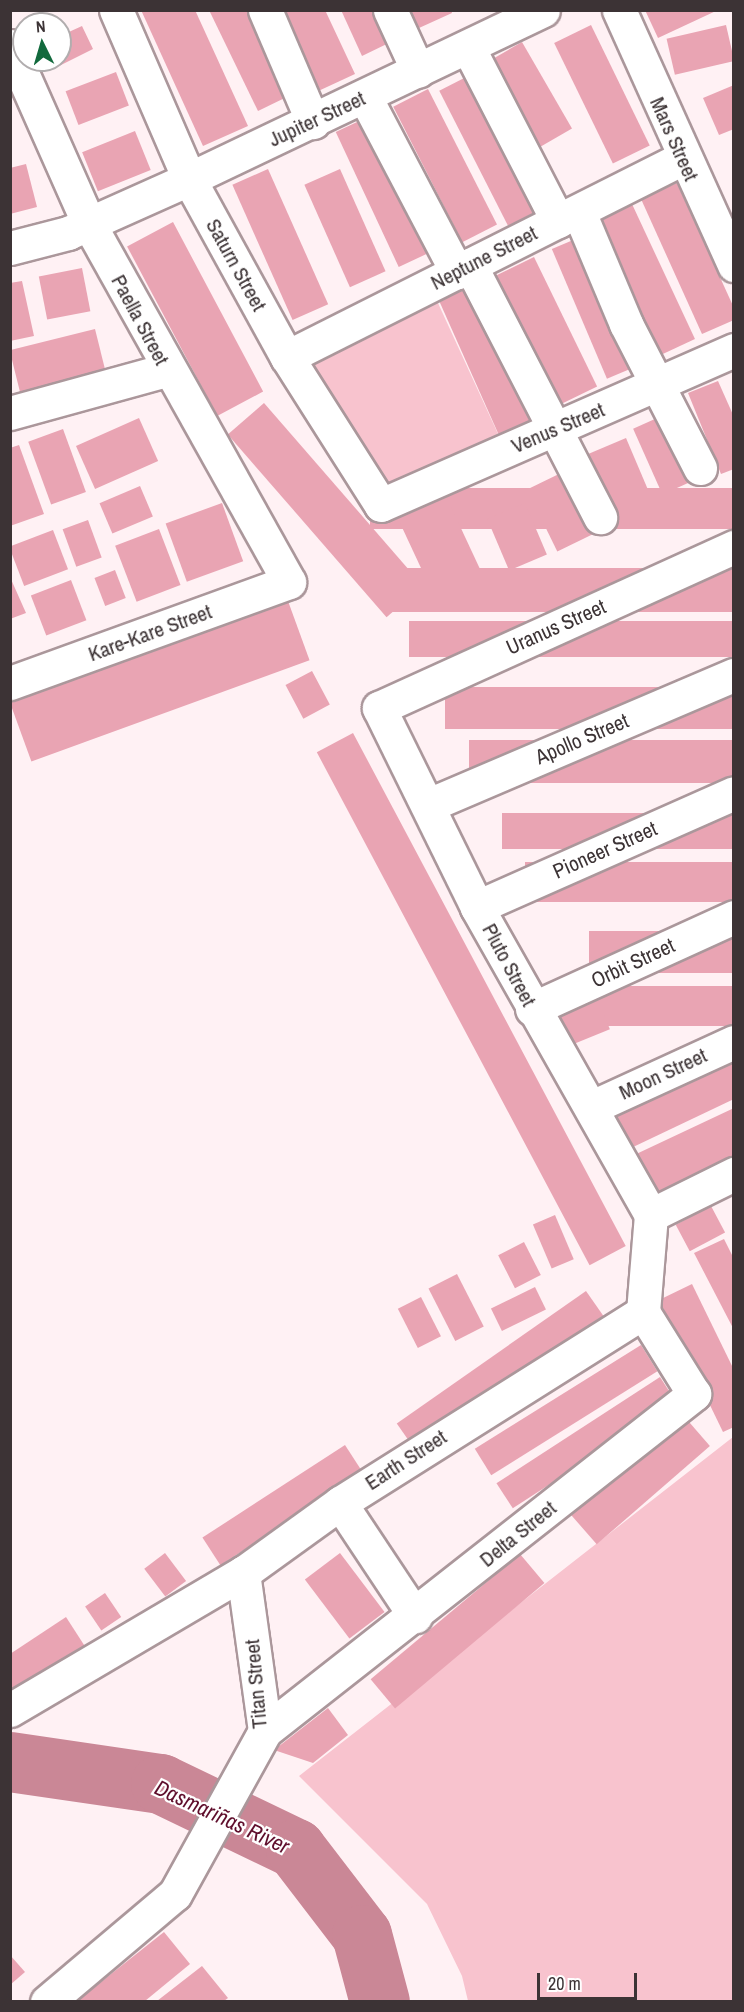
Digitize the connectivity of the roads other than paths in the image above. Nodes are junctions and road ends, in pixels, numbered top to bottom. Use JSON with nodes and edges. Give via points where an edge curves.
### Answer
{"nodes":[{"id":1,"x":117,"y":10,"type":"edge"},
{"id":2,"x":265,"y":10,"type":"edge"},
{"id":3,"x":390,"y":10,"type":"edge"},
{"id":4,"x":619,"y":10,"type":"edge"},
{"id":5,"x":526,"y":14,"type":"edge"},
{"id":6,"x":10,"y":46,"type":"edge"},
{"id":7,"x":468,"y":47,"type":"junction"},
{"id":8,"x":418,"y":71,"type":"junction"},
{"id":9,"x":17,"y":80,"type":"edge"},
{"id":10,"x":365,"y":97,"type":"junction"},
{"id":11,"x":313,"y":122,"type":"junction"},
{"id":12,"x":681,"y":159,"type":"junction"},
{"id":13,"x":189,"y":179,"type":"junction"},
{"id":14,"x":568,"y":216,"type":"junction"},
{"id":15,"x":89,"y":224,"type":"junction"},
{"id":16,"x":10,"y":248,"type":"edge"},
{"id":17,"x":734,"y":265,"type":"edge"},
{"id":18,"x":463,"y":268,"type":"junction"},
{"id":19,"x":734,"y":350,"type":"edge"},
{"id":20,"x":287,"y":357,"type":"junction"},
{"id":21,"x":166,"y":370,"type":"junction"},
{"id":22,"x":657,"y":385,"type":"junction"},
{"id":23,"x":10,"y":413,"type":"edge"},
{"id":24,"x":554,"y":430,"type":"junction"},
{"id":25,"x":700,"y":468,"type":"dead end"},
{"id":26,"x":381,"y":505,"type":"joint"},
{"id":27,"x":600,"y":518,"type":"dead end"},
{"id":28,"x":734,"y":547,"type":"edge"},
{"id":29,"x":290,"y":582,"type":"joint"},
{"id":30,"x":734,"y":675,"type":"edge"},
{"id":31,"x":10,"y":683,"type":"edge"},
{"id":32,"x":379,"y":708,"type":"joint"},
{"id":33,"x":734,"y":793,"type":"edge"},
{"id":34,"x":431,"y":804,"type":"junction"},
{"id":35,"x":477,"y":907,"type":"junction"},
{"id":36,"x":734,"y":917,"type":"edge"},
{"id":37,"x":532,"y":1009,"type":"junction"},
{"id":38,"x":734,"y":1042,"type":"edge"},
{"id":39,"x":592,"y":1107,"type":"junction"},
{"id":40,"x":734,"y":1174,"type":"edge"},
{"id":41,"x":651,"y":1215,"type":"junction"},
{"id":42,"x":643,"y":1312,"type":"junction"},
{"id":43,"x":340,"y":1503,"type":"junction"},
{"id":44,"x":243,"y":1573,"type":"junction"},
{"id":45,"x":415,"y":1616,"type":"junction"},
{"id":46,"x":10,"y":1710,"type":"edge"},
{"id":47,"x":265,"y":1731,"type":"junction"},
{"id":48,"x":47,"y":2001,"type":"edge"}],
"edges":[{"from":1,"to":13,"type":"street","name":"Saturn Street"},
{"from":2,"to":11,"type":"street"},
{"from":3,"to":8,"type":"street"},
{"from":4,"to":12,"type":"street","name":"Mars Street"},
{"from":5,"to":7,"type":"street","name":"Jupiter Street"},
{"from":6,"to":9,"type":"street","name":"Paella Street"},
{"from":7,"to":8,"type":"street","name":"Jupiter Street"},
{"from":7,"to":14,"type":"street"},
{"from":8,"to":10,"type":"street","name":"Jupiter Street"},
{"from":9,"to":15,"type":"street","name":"Paella Street"},
{"from":10,"to":11,"type":"street","name":"Jupiter Street"},
{"from":10,"to":18,"type":"street"},
{"from":11,"to":13,"type":"street","name":"Jupiter Street"},
{"from":12,"to":14,"type":"street","name":"Neptune Street"},
{"from":12,"to":17,"type":"street","name":"Mars Street"},
{"from":13,"to":15,"type":"street","name":"Jupiter Street"},
{"from":13,"to":20,"type":"street","name":"Saturn Street"},
{"from":14,"to":18,"type":"street","name":"Neptune Street"},
{"from":14,"to":22,"type":"street"},
{"from":15,"to":16,"type":"street","name":"Jupiter Street"},
{"from":15,"to":21,"type":"street","name":"Paella Street"},
{"from":18,"to":20,"type":"street","name":"Neptune Street"},
{"from":18,"to":24,"type":"street"},
{"from":19,"to":22,"type":"street","name":"Venus Street"},
{"from":20,"to":26,"type":"street","name":"Saturn Street"},
{"from":21,"to":23,"type":"street"},
{"from":21,"to":29,"type":"street","name":"Paella Street"},
{"from":22,"to":24,"type":"street","name":"Venus Street"},
{"from":22,"to":25,"type":"street"},
{"from":24,"to":26,"type":"street","name":"Venus Street"},
{"from":24,"to":27,"type":"street"},
{"from":28,"to":32,"type":"street","name":"Uranus Street"},
{"from":29,"to":31,"type":"street","name":"Kare-Kare Street"},
{"from":30,"to":34,"type":"street","name":"Apollo Street"},
{"from":32,"to":34,"type":"street","name":"Pluto Street"},
{"from":33,"to":35,"type":"street","name":"Pioneer Street"},
{"from":34,"to":35,"type":"street","name":"Pluto Street"},
{"from":35,"to":37,"type":"street","name":"Pluto Street"},
{"from":36,"to":37,"type":"street","name":"Orbit Street"},
{"from":37,"to":39,"type":"street","name":"Pluto Street"},
{"from":38,"to":39,"type":"street","name":"Moon Street"},
{"from":39,"to":41,"type":"street","name":"Pluto Street"},
{"from":40,"to":41,"type":"street"},
{"from":41,"to":42,"type":"street"},
{"from":42,"to":43,"type":"street","name":"Earth Street"},
{"from":42,"to":45,"type":"street","name":"Delta Street","via":[[694,1394]]},
{"from":43,"to":44,"type":"street","name":"Earth Street"},
{"from":43,"to":45,"type":"street"},
{"from":44,"to":46,"type":"street","name":"Earth Street"},
{"from":44,"to":47,"type":"street","name":"Titan Street"},
{"from":45,"to":47,"type":"street","name":"Delta Street"},
{"from":47,"to":48,"type":"street","name":"Titan Street","via":[[175,1894]]}]}
